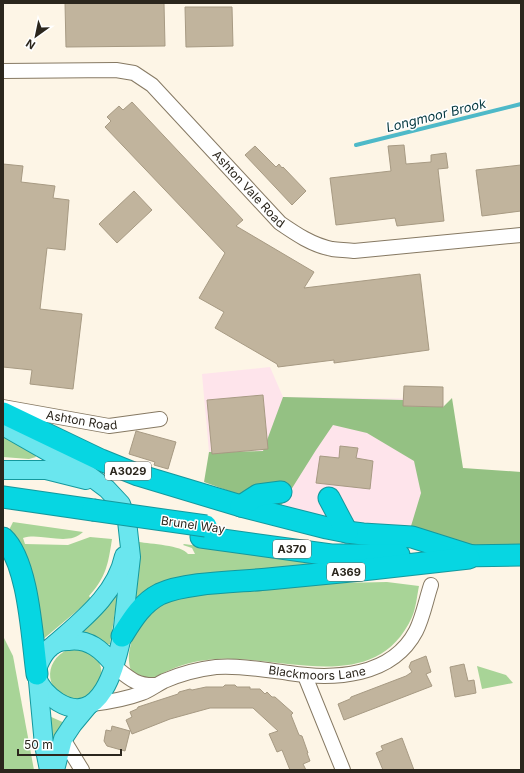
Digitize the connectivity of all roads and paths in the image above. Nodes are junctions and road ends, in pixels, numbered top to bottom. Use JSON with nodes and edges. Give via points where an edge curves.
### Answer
{"nodes":[{"id":1,"x":3,"y":71,"type":"edge"},
{"id":2,"x":521,"y":235,"type":"edge"},
{"id":3,"x":3,"y":407,"type":"edge"},
{"id":4,"x":3,"y":413,"type":"edge"},
{"id":5,"x":160,"y":419,"type":"dead end"},
{"id":6,"x":3,"y":426,"type":"edge"},
{"id":7,"x":3,"y":470,"type":"edge"},
{"id":8,"x":107,"y":489,"type":"junction"},
{"id":9,"x":281,"y":492,"type":"dead end"},
{"id":10,"x":3,"y":497,"type":"edge"},
{"id":11,"x":329,"y":498,"type":"dead end"},
{"id":12,"x":241,"y":506,"type":"junction"},
{"id":13,"x":3,"y":511,"type":"edge"},
{"id":14,"x":91,"y":516,"type":"junction"},
{"id":15,"x":347,"y":532,"type":"junction"},
{"id":16,"x":128,"y":535,"type":"junction"},
{"id":17,"x":3,"y":538,"type":"edge"},
{"id":18,"x":521,"y":555,"type":"edge"},
{"id":19,"x":478,"y":556,"type":"junction"},
{"id":20,"x":431,"y":585,"type":"dead end"},
{"id":21,"x":122,"y":636,"type":"junction"},
{"id":22,"x":55,"y":644,"type":"junction"},
{"id":23,"x":114,"y":666,"type":"junction"},
{"id":24,"x":37,"y":676,"type":"junction"},
{"id":25,"x":306,"y":676,"type":"junction"},
{"id":26,"x":156,"y":685,"type":"junction"},
{"id":27,"x":90,"y":705,"type":"junction"},
{"id":28,"x":63,"y":739,"type":"junction"},
{"id":29,"x":49,"y":770,"type":"edge"},
{"id":30,"x":55,"y":770,"type":"edge"},
{"id":31,"x":82,"y":770,"type":"edge"},
{"id":32,"x":343,"y":770,"type":"edge"}],
"edges":[{"from":1,"to":2,"type":"street","name":"Ashton Vale Road","via":[[116,70],[134,73],[152,84],[280,223],[318,245],[354,251]]},
{"from":3,"to":5,"type":"street","name":"Ashton Road","via":[[109,426]]},
{"from":4,"to":12,"type":"highway","number":"A3029","via":[[101,460]]},
{"from":6,"to":8,"type":"main road","number":"A3029","via":[[87,474]]},
{"from":7,"to":8,"type":"main road","number":"A3029","via":[[46,470]]},
{"from":8,"to":16,"type":"main road","number":"A3029","via":[[120,504],[127,521]]},
{"from":9,"to":12,"type":"highway","via":[[258,495]]},
{"from":10,"to":14,"type":"highway","name":"Brunel Way","number":"A370"},
{"from":11,"to":15,"type":"highway"},
{"from":12,"to":15,"type":"highway","number":"A3029"},
{"from":13,"to":14,"type":"highway","name":"Brunel Way","number":"A370"},
{"from":14,"to":19,"type":"highway","name":"Brunel Way","number":"A370","via":[[203,532],[331,555]]},
{"from":15,"to":19,"type":"highway","number":"A3029","via":[[412,537]]},
{"from":16,"to":21,"type":"main road","number":"A369","via":[[131,557]]},
{"from":16,"to":22,"type":"main road","via":[[120,572],[111,586],[92,610]]},
{"from":17,"to":24,"type":"highway","via":[[13,550],[21,571]]},
{"from":18,"to":19,"type":"highway","name":"Brunel Way","number":"A370"},
{"from":19,"to":21,"type":"highway","number":"A369","via":[[367,570],[208,584],[170,591],[144,605]]},
{"from":20,"to":25,"type":"street","name":"Blackmoors Lane","via":[[416,630],[408,643],[394,657],[377,667],[358,672],[333,676]]},
{"from":21,"to":23,"type":"main road","number":"A369"},
{"from":22,"to":23,"type":"main road","via":[[75,640],[87,642],[107,656]]},
{"from":22,"to":24,"type":"main road","via":[[38,667]]},
{"from":23,"to":26,"type":"street","name":"Blackmoors Lane","via":[[132,681]]},
{"from":23,"to":27,"type":"main road","number":"A369","via":[[101,695]]},
{"from":24,"to":27,"type":"main road","via":[[48,694],[62,704],[79,708]]},
{"from":24,"to":29,"type":"main road"},
{"from":25,"to":26,"type":"street","name":"Blackmoors Lane","via":[[217,667],[190,672]]},
{"from":25,"to":32,"type":"street"},
{"from":26,"to":27,"type":"street","name":"Blackmoors Lane","via":[[133,696]]},
{"from":27,"to":28,"type":"main road","number":"A369","via":[[72,724]]},
{"from":28,"to":30,"type":"main road","number":"A369"},
{"from":28,"to":31,"type":"street"}]}
